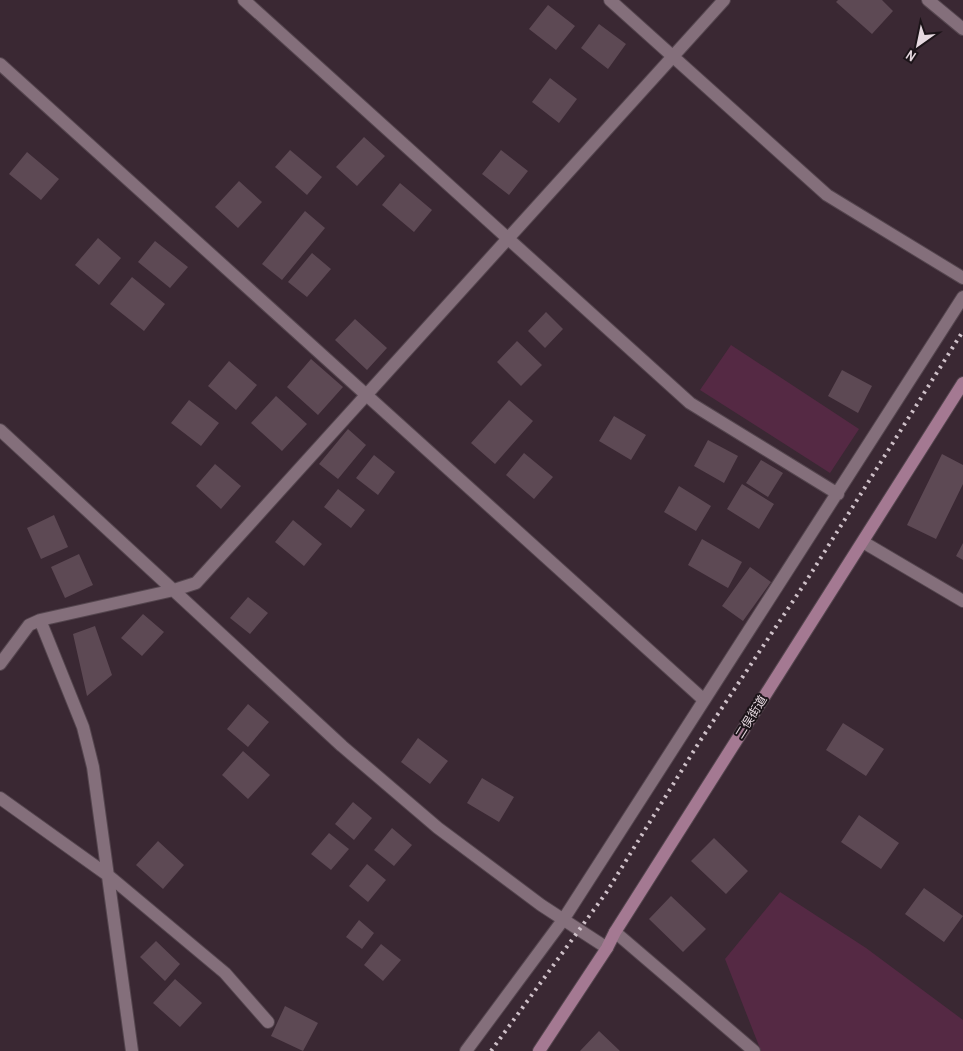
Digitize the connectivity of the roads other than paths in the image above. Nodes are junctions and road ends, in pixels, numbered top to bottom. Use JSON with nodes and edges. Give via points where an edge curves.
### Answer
{"nodes":[{"id":1,"x":244,"y":0,"type":"edge"},
{"id":2,"x":610,"y":0,"type":"edge"},
{"id":3,"x":724,"y":0,"type":"edge"},
{"id":4,"x":928,"y":0,"type":"edge"},
{"id":5,"x":963,"y":29,"type":"edge"},
{"id":6,"x":673,"y":57,"type":"junction"},
{"id":7,"x":0,"y":64,"type":"edge"},
{"id":8,"x":508,"y":237,"type":"junction"},
{"id":9,"x":963,"y":278,"type":"edge"},
{"id":10,"x":963,"y":297,"type":"edge"},
{"id":11,"x":963,"y":383,"type":"edge"},
{"id":12,"x":364,"y":395,"type":"junction"},
{"id":13,"x":0,"y":430,"type":"edge"},
{"id":14,"x":838,"y":494,"type":"junction"},
{"id":15,"x":863,"y":542,"type":"junction"},
{"id":16,"x":174,"y":590,"type":"junction"},
{"id":17,"x":963,"y":601,"type":"edge"},
{"id":18,"x":40,"y":620,"type":"junction"},
{"id":19,"x":0,"y":664,"type":"edge"},
{"id":20,"x":704,"y":700,"type":"junction"},
{"id":21,"x":0,"y":798,"type":"edge"},
{"id":22,"x":109,"y":876,"type":"junction"},
{"id":23,"x":564,"y":920,"type":"junction"},
{"id":24,"x":615,"y":932,"type":"junction"},
{"id":25,"x":607,"y":948,"type":"junction"},
{"id":26,"x":268,"y":1022,"type":"dead end"},
{"id":27,"x":132,"y":1051,"type":"edge"},
{"id":28,"x":466,"y":1051,"type":"edge"},
{"id":29,"x":539,"y":1051,"type":"edge"},
{"id":30,"x":754,"y":1051,"type":"edge"}],
"edges":[{"from":1,"to":8,"type":"street"},
{"from":2,"to":6,"type":"street"},
{"from":3,"to":6,"type":"street"},
{"from":4,"to":5,"type":"street"},
{"from":6,"to":8,"type":"street"},
{"from":6,"to":9,"type":"street","via":[[827,195]]},
{"from":7,"to":12,"type":"street"},
{"from":8,"to":12,"type":"street"},
{"from":8,"to":14,"type":"street","via":[[690,403]]},
{"from":10,"to":14,"type":"street"},
{"from":11,"to":15,"type":"street","name":"二俣街道"},
{"from":12,"to":16,"type":"street","via":[[196,583]]},
{"from":12,"to":20,"type":"street"},
{"from":13,"to":16,"type":"street"},
{"from":14,"to":20,"type":"street"},
{"from":15,"to":17,"type":"street"},
{"from":15,"to":24,"type":"street","name":"二俣街道"},
{"from":16,"to":18,"type":"street"},
{"from":16,"to":23,"type":"street","via":[[342,746],[438,828]]},
{"from":18,"to":19,"type":"street","via":[[29,625]]},
{"from":18,"to":22,"type":"street","via":[[83,727],[93,767]]},
{"from":20,"to":23,"type":"street"},
{"from":21,"to":22,"type":"street"},
{"from":22,"to":26,"type":"street","via":[[225,973]]},
{"from":22,"to":27,"type":"street"},
{"from":23,"to":25,"type":"street"},
{"from":23,"to":28,"type":"street"},
{"from":24,"to":25,"type":"street","name":"二俣街道"},
{"from":24,"to":30,"type":"street"},
{"from":25,"to":29,"type":"street","name":"二俣街道"}]}
